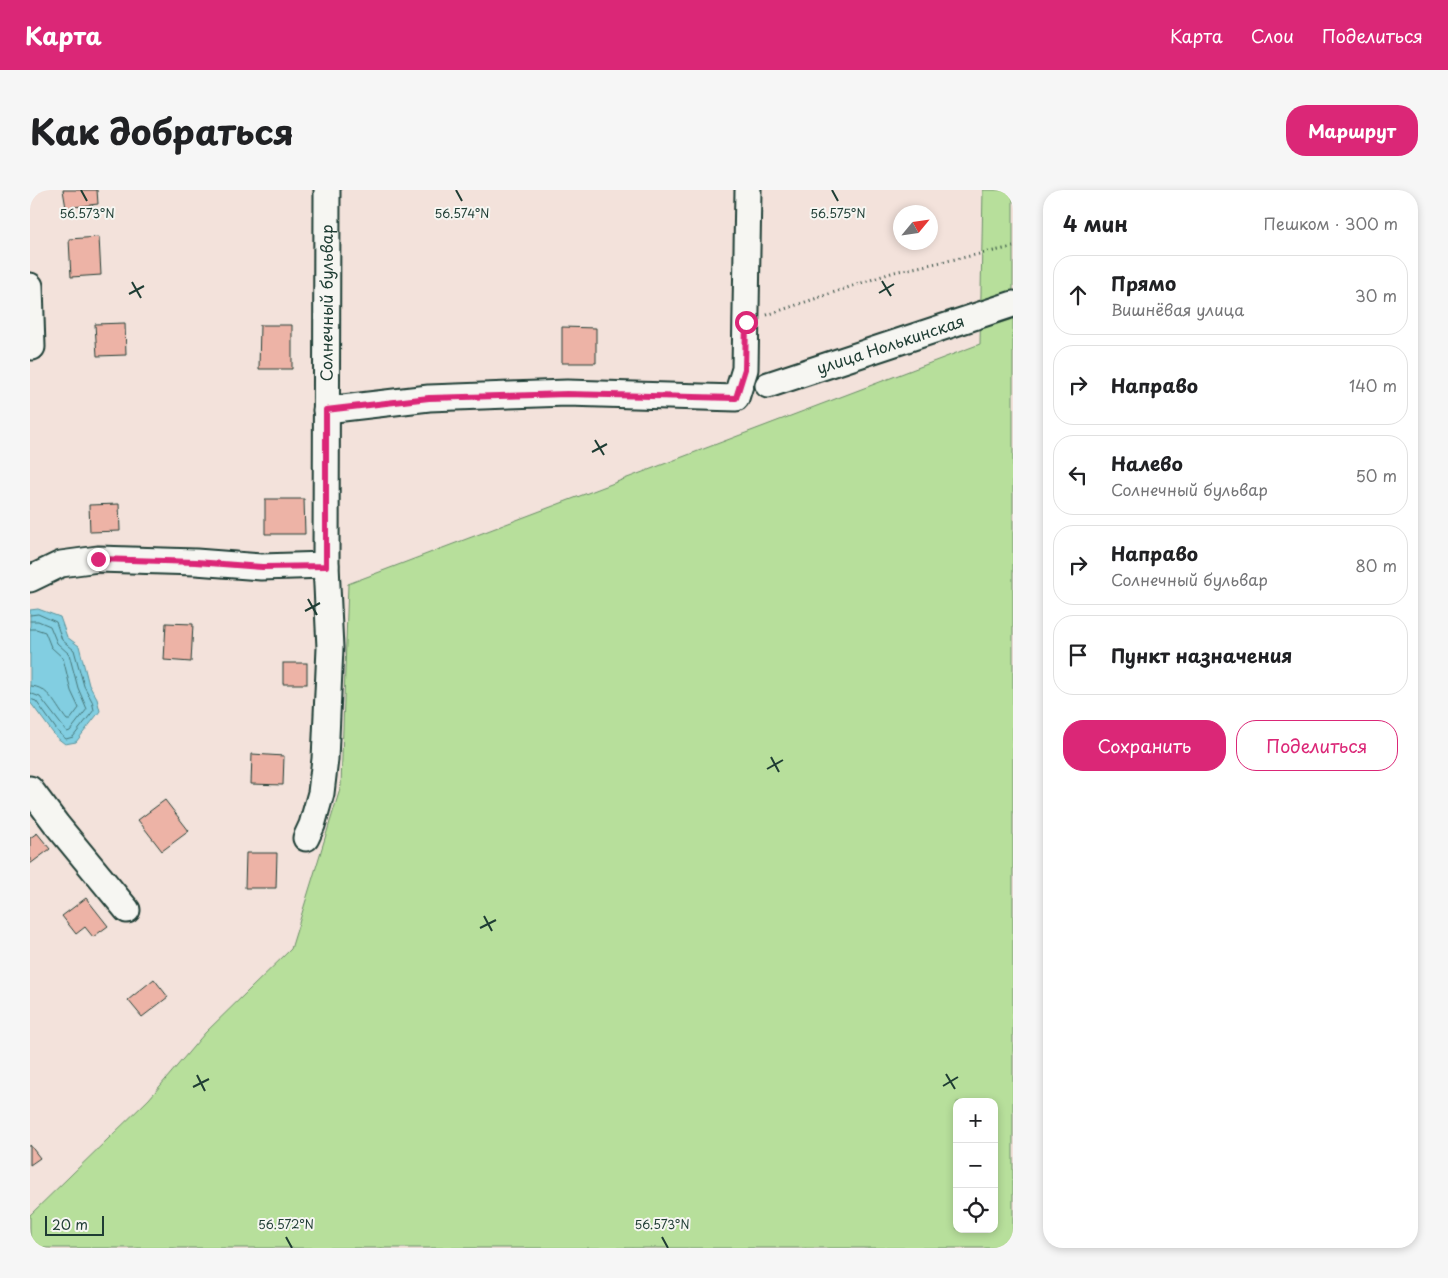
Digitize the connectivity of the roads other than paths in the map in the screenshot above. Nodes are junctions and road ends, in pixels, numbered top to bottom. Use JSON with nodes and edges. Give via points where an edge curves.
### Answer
{"nodes":[{"id":1,"x":327,"y":190,"type":"edge"},
{"id":2,"x":748,"y":190,"type":"edge"},
{"id":3,"x":30,"y":286,"type":"edge"},
{"id":4,"x":1013,"y":304,"type":"edge"},
{"id":5,"x":32,"y":348,"type":"dead end"},
{"id":6,"x":768,"y":385,"type":"dead end"},
{"id":7,"x":326,"y":410,"type":"junction"},
{"id":8,"x":326,"y":566,"type":"junction"},
{"id":9,"x":30,"y":579,"type":"edge"},
{"id":10,"x":30,"y":790,"type":"edge"},
{"id":11,"x":306,"y":838,"type":"dead end"},
{"id":12,"x":126,"y":910,"type":"dead end"}],
"edges":[{"from":1,"to":7,"type":"street","name":"Солнечный бульвар"},
{"from":2,"to":7,"type":"street","via":[[745,369],[736,398],[557,394],[429,398]]},
{"from":3,"to":5,"type":"street"},
{"from":4,"to":6,"type":"street","name":"улица Нолькинская"},
{"from":7,"to":8,"type":"street","name":"Солнечный бульвар"},
{"from":8,"to":9,"type":"street","via":[[262,567],[98,559],[61,564]]},
{"from":8,"to":11,"type":"street","name":"Солнечный бульвар","via":[[330,648],[325,759],[321,793]]},
{"from":10,"to":12,"type":"street"}]}
